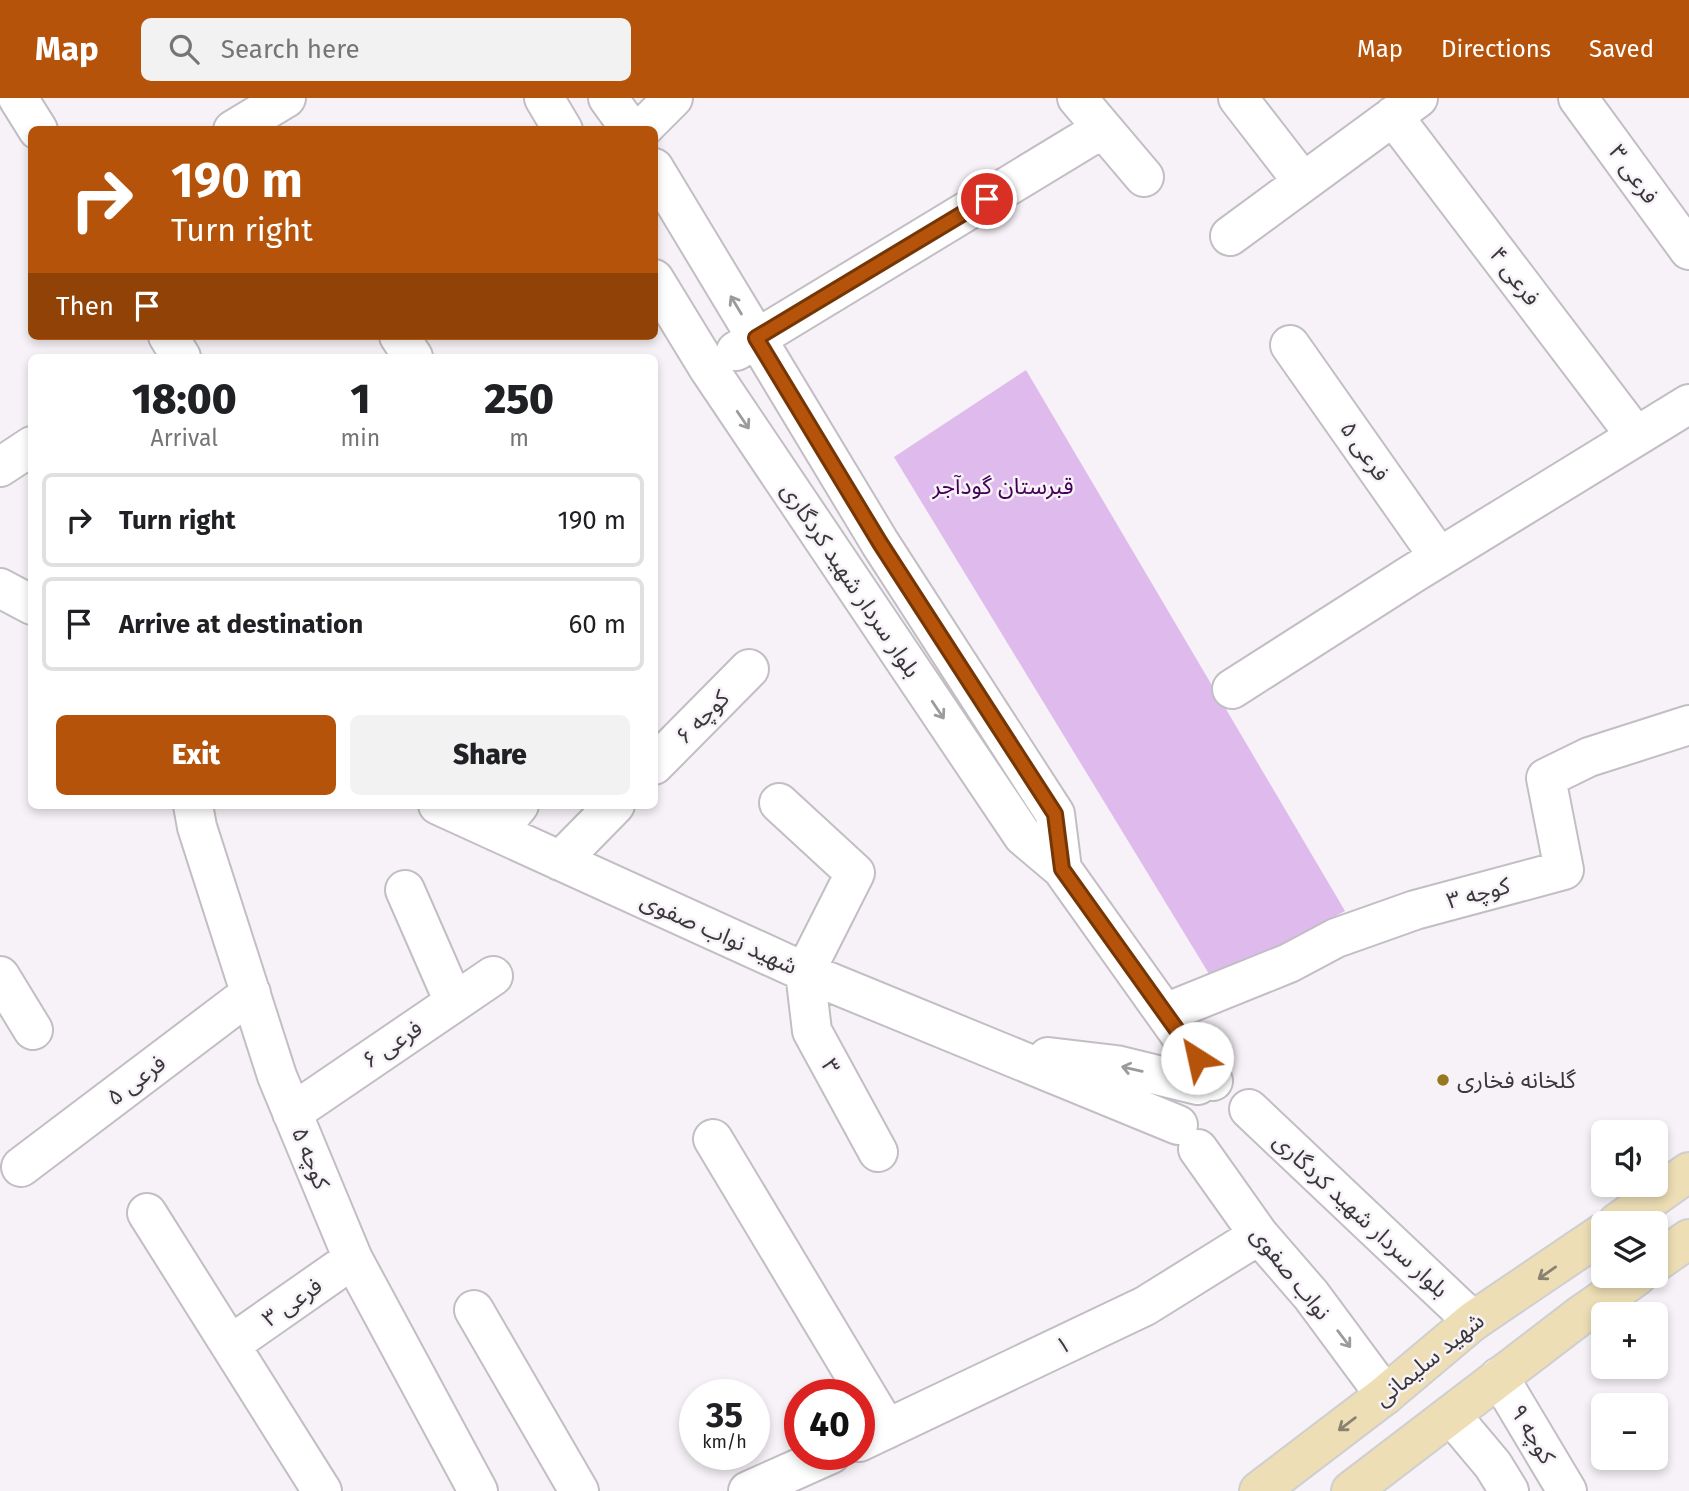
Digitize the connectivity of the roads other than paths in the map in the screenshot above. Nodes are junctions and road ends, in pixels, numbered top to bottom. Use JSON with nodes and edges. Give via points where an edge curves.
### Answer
{"nodes":[{"id":1,"x":18,"y":98,"type":"edge"},
{"id":2,"x":544,"y":98,"type":"edge"},
{"id":3,"x":608,"y":98,"type":"edge"},
{"id":4,"x":673,"y":98,"type":"edge"},
{"id":5,"x":1077,"y":98,"type":"edge"},
{"id":6,"x":1238,"y":98,"type":"edge"},
{"id":7,"x":1578,"y":98,"type":"edge"},
{"id":8,"x":1405,"y":107,"type":"edge"},
{"id":9,"x":36,"y":126,"type":"edge"},
{"id":10,"x":561,"y":126,"type":"edge"},
{"id":11,"x":628,"y":126,"type":"edge"},
{"id":12,"x":644,"y":126,"type":"edge"},
{"id":13,"x":1102,"y":129,"type":"junction"},
{"id":14,"x":658,"y":176,"type":"edge"},
{"id":15,"x":1144,"y":177,"type":"dead end"},
{"id":16,"x":1303,"y":182,"type":"junction"},
{"id":17,"x":1230,"y":236,"type":"dead end"},
{"id":18,"x":1689,"y":250,"type":"edge"},
{"id":19,"x":658,"y":286,"type":"edge"},
{"id":20,"x":756,"y":338,"type":"junction"},
{"id":21,"x":1290,"y":345,"type":"dead end"},
{"id":22,"x":709,"y":369,"type":"junction"},
{"id":23,"x":1689,"y":404,"type":"edge"},
{"id":24,"x":1636,"y":436,"type":"junction"},
{"id":25,"x":1439,"y":558,"type":"junction"},
{"id":26,"x":0,"y":588,"type":"edge"},
{"id":27,"x":28,"y":603,"type":"edge"},
{"id":28,"x":749,"y":669,"type":"dead end"},
{"id":29,"x":1231,"y":689,"type":"dead end"},
{"id":30,"x":1689,"y":724,"type":"edge"},
{"id":31,"x":658,"y":761,"type":"edge"},
{"id":32,"x":779,"y":803,"type":"dead end"},
{"id":33,"x":194,"y":809,"type":"edge"},
{"id":34,"x":460,"y":809,"type":"edge"},
{"id":35,"x":611,"y":809,"type":"edge"},
{"id":36,"x":508,"y":818,"type":"edge"},
{"id":37,"x":560,"y":861,"type":"junction"},
{"id":38,"x":1062,"y":869,"type":"junction"},
{"id":39,"x":405,"y":890,"type":"dead end"},
{"id":40,"x":805,"y":972,"type":"junction"},
{"id":41,"x":493,"y":975,"type":"dead end"},
{"id":42,"x":0,"y":976,"type":"edge"},
{"id":43,"x":251,"y":993,"type":"junction"},
{"id":44,"x":454,"y":1002,"type":"junction"},
{"id":45,"x":1165,"y":1013,"type":"junction"},
{"id":46,"x":33,"y":1030,"type":"dead end"},
{"id":47,"x":1004,"y":1053,"type":"junction"},
{"id":48,"x":1206,"y":1083,"type":"junction"},
{"id":49,"x":1249,"y":1109,"type":"junction"},
{"id":50,"x":292,"y":1113,"type":"junction"},
{"id":51,"x":1188,"y":1137,"type":"junction"},
{"id":52,"x":713,"y":1139,"type":"dead end"},
{"id":53,"x":878,"y":1152,"type":"dead end"},
{"id":54,"x":21,"y":1167,"type":"dead end"},
{"id":55,"x":1689,"y":1172,"type":"edge"},
{"id":56,"x":1634,"y":1211,"type":"edge"},
{"id":57,"x":147,"y":1213,"type":"dead end"},
{"id":58,"x":1259,"y":1235,"type":"junction"},
{"id":59,"x":1689,"y":1239,"type":"edge"},
{"id":60,"x":1591,"y":1241,"type":"edge"},
{"id":61,"x":1668,"y":1254,"type":"edge"},
{"id":62,"x":354,"y":1259,"type":"junction"},
{"id":63,"x":1621,"y":1288,"type":"edge"},
{"id":64,"x":474,"y":1310,"type":"dead end"},
{"id":65,"x":1473,"y":1321,"type":"junction"},
{"id":66,"x":230,"y":1345,"type":"junction"},
{"id":67,"x":1500,"y":1377,"type":"junction"},
{"id":68,"x":843,"y":1379,"type":"edge"},
{"id":69,"x":1385,"y":1395,"type":"junction"},
{"id":70,"x":1451,"y":1415,"type":"junction"},
{"id":71,"x":875,"y":1434,"type":"edge"},
{"id":72,"x":795,"y":1470,"type":"edge"},
{"id":73,"x":472,"y":1489,"type":"edge"},
{"id":74,"x":322,"y":1491,"type":"edge"},
{"id":75,"x":579,"y":1491,"type":"edge"},
{"id":76,"x":748,"y":1491,"type":"edge"},
{"id":77,"x":1259,"y":1491,"type":"edge"},
{"id":78,"x":1351,"y":1491,"type":"edge"},
{"id":79,"x":1509,"y":1491,"type":"edge"},
{"id":80,"x":1567,"y":1491,"type":"edge"}],
"edges":[{"from":1,"to":9,"type":"street"},
{"from":2,"to":10,"type":"street"},
{"from":3,"to":11,"type":"street"},
{"from":4,"to":12,"type":"street"},
{"from":5,"to":13,"type":"street"},
{"from":6,"to":16,"type":"street"},
{"from":7,"to":18,"type":"street","name":"فرعی ۳"},
{"from":8,"to":16,"type":"street"},
{"from":8,"to":24,"type":"street","name":"فرعی ۴"},
{"from":13,"to":15,"type":"street"},
{"from":13,"to":20,"type":"street"},
{"from":20,"to":14,"type":"street","name":"بلوار سردار شهید کردگاری","one_way":true},
{"from":16,"to":17,"type":"street"},
{"from":19,"to":22,"type":"street","name":"بلوار سردار شهید کردگاری"},
{"from":20,"to":22,"type":"street"},
{"from":20,"to":38,"type":"street","name":"بلوار سردار شهید کردگاری","via":[[880,543],[1055,814]]},
{"from":21,"to":25,"type":"street","name":"فرعی ۵"},
{"from":22,"to":38,"type":"street","name":"بلوار سردار شهید کردگاری","one_way":true,"via":[[1023,836]]},
{"from":23,"to":24,"type":"street"},
{"from":24,"to":25,"type":"street"},
{"from":25,"to":29,"type":"street"},
{"from":26,"to":27,"type":"street"},
{"from":28,"to":31,"type":"street","name":"کوچه ۶"},
{"from":30,"to":45,"type":"street","name":"کوچه ۳","via":[[1589,757],[1546,778],[1564,870],[1415,909],[1336,938],[1289,963]]},
{"from":32,"to":40,"type":"street","via":[[855,873]]},
{"from":33,"to":43,"type":"street","name":"کوچه ۵"},
{"from":34,"to":36,"type":"street","name":"شهید نواب صفوی"},
{"from":35,"to":37,"type":"street"},
{"from":36,"to":37,"type":"street","name":"شهید نواب صفوی"},
{"from":37,"to":40,"type":"street","name":"شهید نواب صفوی"},
{"from":38,"to":45,"type":"street","name":"بلوار سردار شهید کردگاری"},
{"from":39,"to":44,"type":"street"},
{"from":40,"to":47,"type":"street","name":"شهید نواب صفوی"},
{"from":40,"to":53,"type":"street","name":"۳","via":[[812,1031]]},
{"from":41,"to":44,"type":"street","name":"فرعی ۶"},
{"from":42,"to":46,"type":"street"},
{"from":43,"to":50,"type":"street","name":"کوچه ۵"},
{"from":43,"to":54,"type":"street","name":"فرعی ۵"},
{"from":44,"to":50,"type":"street","name":"فرعی ۶"},
{"from":45,"to":48,"type":"street","name":"بلوار سردار شهید کردگاری"},
{"from":48,"to":47,"type":"street","name":"شهید نواب صفوی","one_way":true,"via":[[1116,1065]]},
{"from":47,"to":51,"type":"street","name":"شهید نواب صفوی"},
{"from":48,"to":49,"type":"street","via":[[1229,1084]]},
{"from":48,"to":51,"type":"street","via":[[1185,1094],[1178,1109]]},
{"from":49,"to":51,"type":"street","via":[[1242,1140],[1229,1150],[1213,1153]]},
{"from":49,"to":65,"type":"street","name":"بلوار سردار شهید کردگاری"},
{"from":50,"to":62,"type":"street","name":"کوچه ۵"},
{"from":51,"to":58,"type":"street","name":"نواب صفوی"},
{"from":52,"to":68,"type":"street"},
{"from":55,"to":56,"type":"main road"},
{"from":57,"to":66,"type":"street"},
{"from":58,"to":69,"type":"street","name":"نواب صفوی","one_way":true,"via":[[1311,1295]]},
{"from":58,"to":71,"type":"street","name":"۱","via":[[1144,1306]]},
{"from":59,"to":61,"type":"main road"},
{"from":60,"to":65,"type":"main road","name":"شهید سلیمانی","one_way":true},
{"from":62,"to":66,"type":"street","name":"فرعی ۳"},
{"from":62,"to":73,"type":"street","name":"کوچه ۵"},
{"from":63,"to":67,"type":"main road"},
{"from":64,"to":75,"type":"street"},
{"from":65,"to":69,"type":"main road","name":"شهید سلیمانی"},
{"from":66,"to":74,"type":"street"},
{"from":67,"to":70,"type":"main road"},
{"from":67,"to":80,"type":"street","name":"کوچه ۹"},
{"from":69,"to":77,"type":"main road","name":"شهید سلیمانی","one_way":true},
{"from":70,"to":78,"type":"main road"},
{"from":70,"to":79,"type":"street"},
{"from":72,"to":76,"type":"street"}]}
